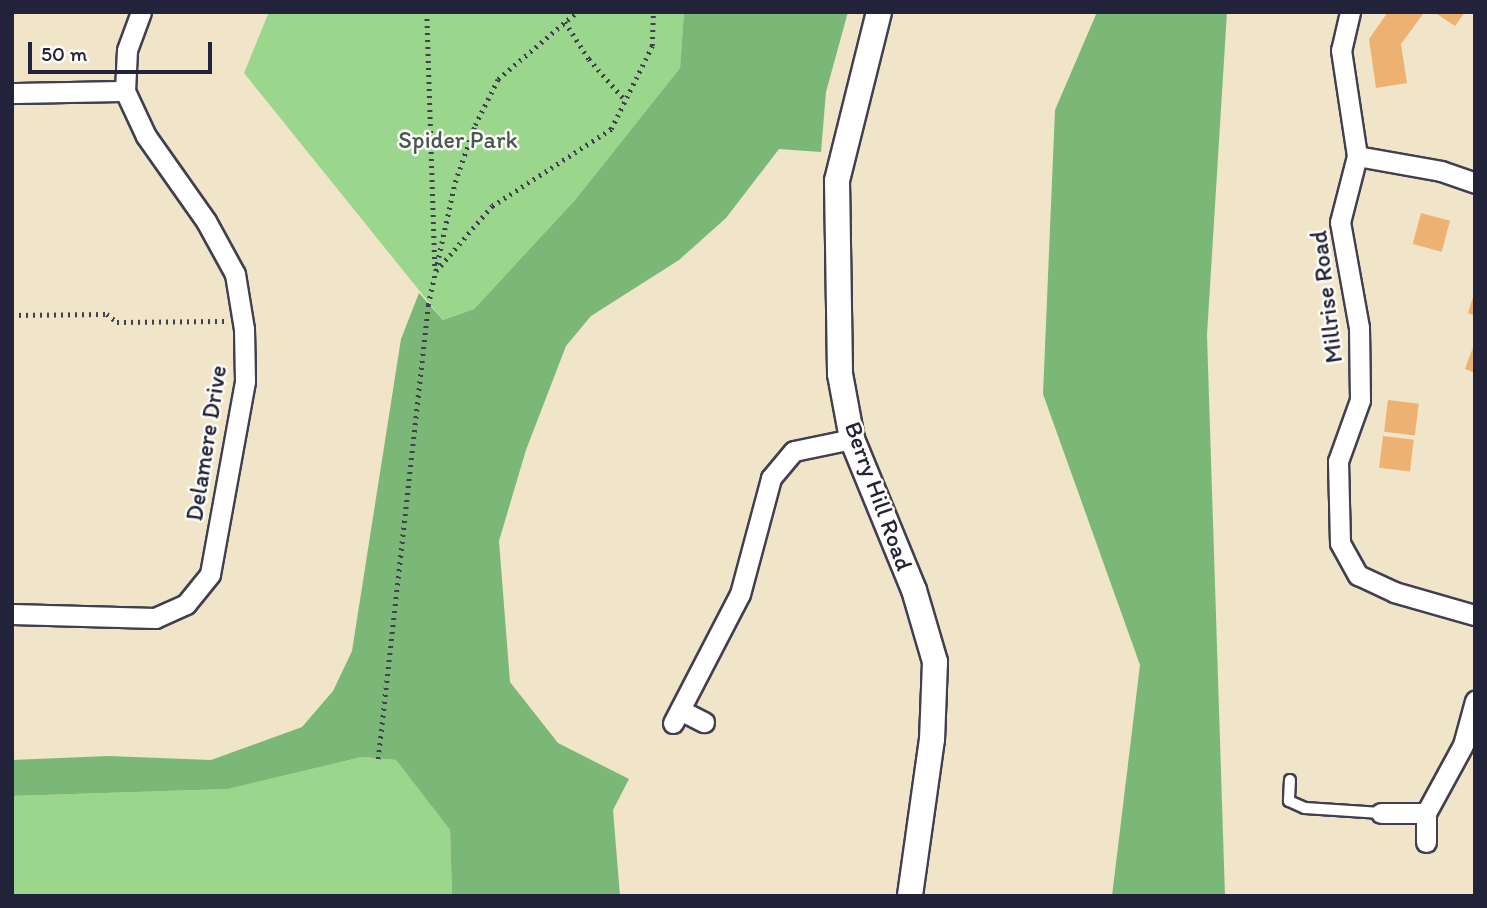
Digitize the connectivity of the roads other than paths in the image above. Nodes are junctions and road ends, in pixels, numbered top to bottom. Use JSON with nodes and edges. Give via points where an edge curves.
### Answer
{"nodes":[{"id":1,"x":141,"y":12,"type":"edge"},
{"id":2,"x":879,"y":12,"type":"edge"},
{"id":3,"x":1350,"y":12,"type":"edge"},
{"id":4,"x":125,"y":91,"type":"junction"},
{"id":5,"x":12,"y":93,"type":"edge"},
{"id":6,"x":1357,"y":156,"type":"junction"},
{"id":7,"x":1475,"y":183,"type":"edge"},
{"id":8,"x":852,"y":439,"type":"junction"},
{"id":9,"x":12,"y":614,"type":"edge"},
{"id":10,"x":1475,"y":615,"type":"edge"},
{"id":11,"x":1475,"y":702,"type":"edge"},
{"id":12,"x":704,"y":722,"type":"dead end"},
{"id":13,"x":1469,"y":747,"type":"edge"},
{"id":14,"x":1290,"y":780,"type":"dead end"},
{"id":15,"x":1381,"y":813,"type":"joint"},
{"id":16,"x":1426,"y":813,"type":"junction"},
{"id":17,"x":1426,"y":842,"type":"dead end"},
{"id":18,"x":911,"y":896,"type":"edge"}],
"edges":[{"from":1,"to":4,"type":"street","name":"Delamere Drive","via":[[127,50]]},
{"from":2,"to":8,"type":"street","name":"Berry Hill Road","via":[[837,181],[840,374]]},
{"from":3,"to":6,"type":"street","name":"Millrise Road","via":[[1341,50]]},
{"from":4,"to":5,"type":"street"},
{"from":4,"to":9,"type":"street","name":"Delamere Drive","via":[[146,136],[206,222],[234,274],[245,381],[210,574],[186,604],[155,618]]},
{"from":6,"to":7,"type":"street","via":[[1441,171]]},
{"from":6,"to":10,"type":"street","name":"Millrise Road","via":[[1340,222],[1359,328],[1360,400],[1338,461],[1340,543],[1358,575],[1394,592]]},
{"from":8,"to":12,"type":"street","via":[[794,451],[771,478],[740,594],[676,717]]},
{"from":8,"to":18,"type":"street","name":"Berry Hill Road","via":[[914,590],[935,662],[932,739]]},
{"from":11,"to":13,"type":"street"},
{"from":13,"to":16,"type":"street"},
{"from":14,"to":15,"type":"lane","via":[[1289,801],[1305,808]]},
{"from":15,"to":16,"type":"street"},
{"from":16,"to":17,"type":"street"}]}
